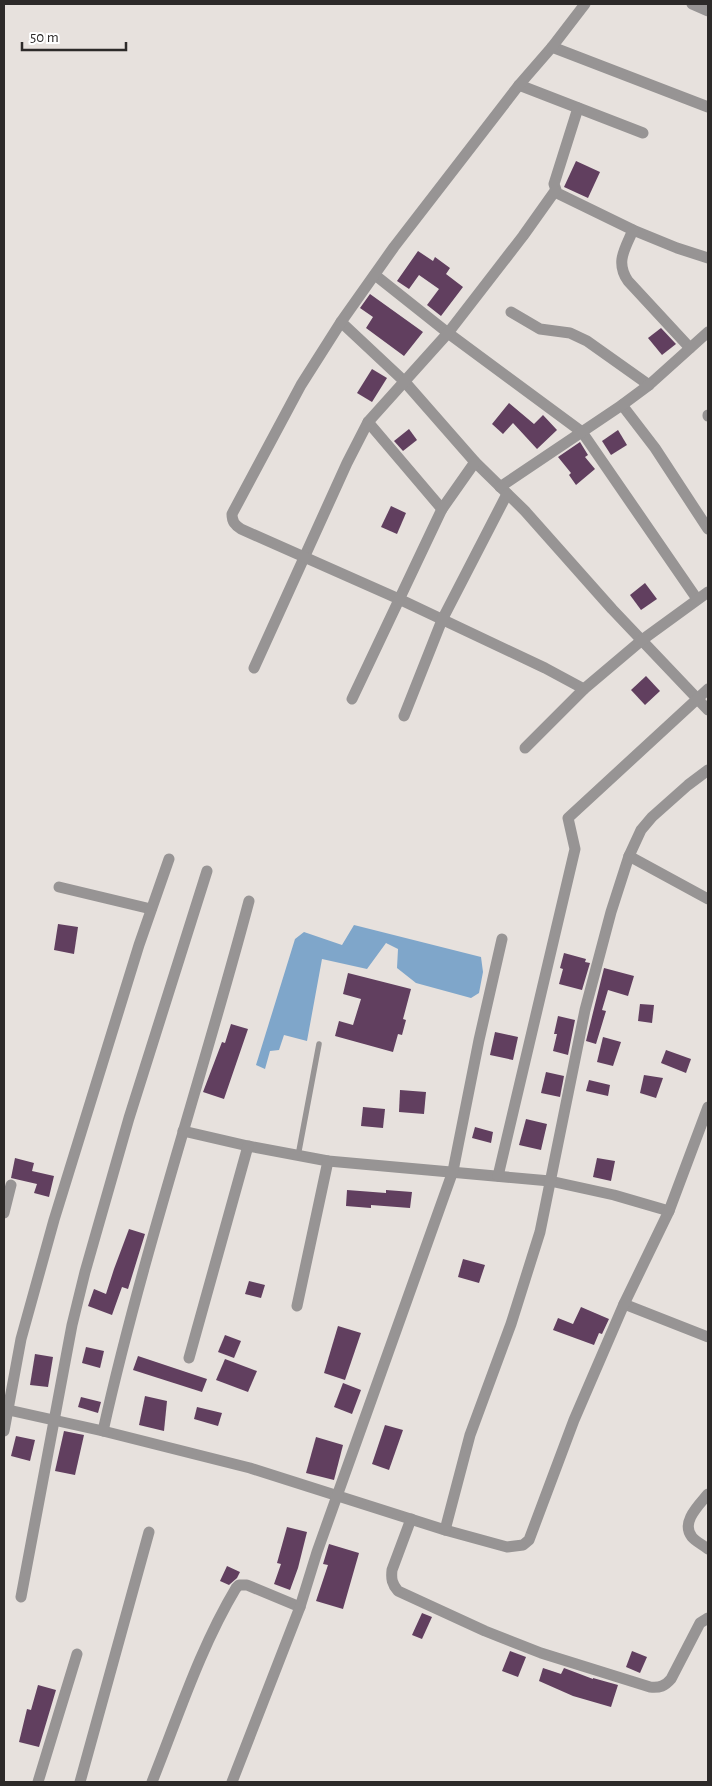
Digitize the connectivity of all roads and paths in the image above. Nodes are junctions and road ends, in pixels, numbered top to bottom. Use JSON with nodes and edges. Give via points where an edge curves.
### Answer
{"nodes":[{"id":1,"x":585,"y":4,"type":"edge"},
{"id":2,"x":692,"y":4,"type":"edge"},
{"id":3,"x":708,"y":11,"type":"edge"},
{"id":4,"x":552,"y":47,"type":"junction"},
{"id":5,"x":519,"y":85,"type":"junction"},
{"id":6,"x":708,"y":107,"type":"edge"},
{"id":7,"x":578,"y":108,"type":"junction"},
{"id":8,"x":643,"y":133,"type":"dead end"},
{"id":9,"x":555,"y":191,"type":"junction"},
{"id":10,"x":633,"y":230,"type":"junction"},
{"id":11,"x":708,"y":258,"type":"edge"},
{"id":12,"x":375,"y":275,"type":"junction"},
{"id":13,"x":511,"y":312,"type":"dead end"},
{"id":14,"x":341,"y":322,"type":"junction"},
{"id":15,"x":708,"y":332,"type":"edge"},
{"id":16,"x":448,"y":333,"type":"junction"},
{"id":17,"x":690,"y":348,"type":"junction"},
{"id":18,"x":404,"y":380,"type":"junction"},
{"id":19,"x":649,"y":385,"type":"junction"},
{"id":20,"x":622,"y":406,"type":"junction"},
{"id":21,"x":368,"y":422,"type":"junction"},
{"id":22,"x":582,"y":432,"type":"junction"},
{"id":23,"x":475,"y":462,"type":"junction"},
{"id":24,"x":504,"y":490,"type":"junction"},
{"id":25,"x":442,"y":509,"type":"junction"},
{"id":26,"x":708,"y":529,"type":"edge"},
{"id":27,"x":305,"y":558,"type":"junction"},
{"id":28,"x":708,"y":592,"type":"edge"},
{"id":29,"x":399,"y":599,"type":"junction"},
{"id":30,"x":697,"y":599,"type":"junction"},
{"id":31,"x":442,"y":620,"type":"junction"},
{"id":32,"x":642,"y":640,"type":"junction"},
{"id":33,"x":254,"y":668,"type":"dead end"},
{"id":34,"x":584,"y":689,"type":"junction"},
{"id":35,"x":708,"y":690,"type":"edge"},
{"id":36,"x":352,"y":699,"type":"dead end"},
{"id":37,"x":698,"y":699,"type":"junction"},
{"id":38,"x":708,"y":710,"type":"edge"},
{"id":39,"x":404,"y":716,"type":"dead end"},
{"id":40,"x":525,"y":748,"type":"dead end"},
{"id":41,"x":708,"y":770,"type":"edge"},
{"id":42,"x":629,"y":856,"type":"junction"},
{"id":43,"x":169,"y":859,"type":"dead end"},
{"id":44,"x":207,"y":870,"type":"dead end"},
{"id":45,"x":59,"y":887,"type":"dead end"},
{"id":46,"x":708,"y":899,"type":"edge"},
{"id":47,"x":249,"y":901,"type":"dead end"},
{"id":48,"x":152,"y":909,"type":"junction"},
{"id":49,"x":502,"y":939,"type":"dead end"},
{"id":50,"x":319,"y":1044,"type":"dead end"},
{"id":51,"x":708,"y":1107,"type":"edge"},
{"id":52,"x":183,"y":1131,"type":"junction"},
{"id":53,"x":248,"y":1146,"type":"junction"},
{"id":54,"x":298,"y":1156,"type":"junction"},
{"id":55,"x":328,"y":1161,"type":"junction"},
{"id":56,"x":453,"y":1171,"type":"junction"},
{"id":57,"x":498,"y":1176,"type":"junction"},
{"id":58,"x":550,"y":1181,"type":"junction"},
{"id":59,"x":11,"y":1185,"type":"dead end"},
{"id":60,"x":669,"y":1211,"type":"junction"},
{"id":61,"x":4,"y":1213,"type":"edge"},
{"id":62,"x":624,"y":1304,"type":"junction"},
{"id":63,"x":296,"y":1306,"type":"dead end"},
{"id":64,"x":707,"y":1333,"type":"edge"},
{"id":65,"x":189,"y":1358,"type":"dead end"},
{"id":66,"x":6,"y":1409,"type":"edge"},
{"id":67,"x":54,"y":1420,"type":"junction"},
{"id":68,"x":4,"y":1431,"type":"edge"},
{"id":69,"x":103,"y":1431,"type":"junction"},
{"id":70,"x":708,"y":1494,"type":"edge"},
{"id":71,"x":337,"y":1496,"type":"junction"},
{"id":72,"x":411,"y":1520,"type":"junction"},
{"id":73,"x":444,"y":1530,"type":"junction"},
{"id":74,"x":149,"y":1532,"type":"dead end"},
{"id":75,"x":708,"y":1549,"type":"edge"},
{"id":76,"x":21,"y":1597,"type":"dead end"},
{"id":77,"x":300,"y":1607,"type":"junction"},
{"id":78,"x":708,"y":1618,"type":"edge"},
{"id":79,"x":77,"y":1654,"type":"dead end"},
{"id":80,"x":38,"y":1782,"type":"edge"},
{"id":81,"x":80,"y":1782,"type":"edge"},
{"id":82,"x":152,"y":1782,"type":"edge"},
{"id":83,"x":232,"y":1782,"type":"edge"}],
"edges":[{"from":1,"to":4,"type":"street"},
{"from":2,"to":3,"type":"street"},
{"from":4,"to":5,"type":"street"},
{"from":4,"to":6,"type":"street"},
{"from":5,"to":7,"type":"street"},
{"from":5,"to":12,"type":"street"},
{"from":7,"to":8,"type":"street"},
{"from":7,"to":9,"type":"street","via":[[554,184]]},
{"from":9,"to":10,"type":"street"},
{"from":9,"to":16,"type":"street"},
{"from":10,"to":11,"type":"street"},
{"from":10,"to":17,"type":"street","via":[[622,256],[623,274]]},
{"from":12,"to":14,"type":"street"},
{"from":12,"to":16,"type":"street"},
{"from":13,"to":19,"type":"street","via":[[540,329],[570,333],[587,341]]},
{"from":14,"to":18,"type":"street"},
{"from":14,"to":27,"type":"street","via":[[301,385],[232,514],[235,525],[241,529]]},
{"from":15,"to":17,"type":"street"},
{"from":16,"to":18,"type":"street"},
{"from":16,"to":22,"type":"street"},
{"from":17,"to":19,"type":"street"},
{"from":18,"to":21,"type":"street"},
{"from":18,"to":23,"type":"street"},
{"from":19,"to":20,"type":"street"},
{"from":20,"to":22,"type":"street"},
{"from":20,"to":26,"type":"street","via":[[655,448]]},
{"from":21,"to":25,"type":"street"},
{"from":21,"to":27,"type":"street"},
{"from":22,"to":24,"type":"street"},
{"from":22,"to":30,"type":"street"},
{"from":23,"to":24,"type":"street"},
{"from":23,"to":25,"type":"street"},
{"from":24,"to":31,"type":"street"},
{"from":24,"to":32,"type":"street"},
{"from":25,"to":29,"type":"street"},
{"from":27,"to":29,"type":"street"},
{"from":27,"to":33,"type":"street"},
{"from":28,"to":30,"type":"street"},
{"from":29,"to":31,"type":"street"},
{"from":29,"to":36,"type":"street"},
{"from":30,"to":32,"type":"street"},
{"from":31,"to":34,"type":"street"},
{"from":31,"to":39,"type":"street"},
{"from":32,"to":34,"type":"street"},
{"from":32,"to":37,"type":"street"},
{"from":34,"to":40,"type":"street"},
{"from":35,"to":37,"type":"street"},
{"from":37,"to":38,"type":"street"},
{"from":37,"to":57,"type":"street","via":[[568,818],[576,849]]},
{"from":41,"to":42,"type":"street","via":[[652,817],[641,830]]},
{"from":42,"to":46,"type":"street"},
{"from":42,"to":58,"type":"street","via":[[585,1010]]},
{"from":43,"to":48,"type":"street"},
{"from":44,"to":67,"type":"street","via":[[84,1272]]},
{"from":45,"to":48,"type":"street"},
{"from":47,"to":52,"type":"street"},
{"from":48,"to":66,"type":"street","via":[[36,1285]]},
{"from":49,"to":56,"type":"street","via":[[478,1040]]},
{"from":50,"to":54,"type":"lane"},
{"from":51,"to":60,"type":"street"},
{"from":52,"to":53,"type":"street"},
{"from":52,"to":69,"type":"street","via":[[130,1316]]},
{"from":53,"to":54,"type":"street"},
{"from":53,"to":65,"type":"street"},
{"from":54,"to":55,"type":"street"},
{"from":55,"to":56,"type":"street"},
{"from":55,"to":63,"type":"street"},
{"from":56,"to":57,"type":"street"},
{"from":56,"to":71,"type":"street"},
{"from":57,"to":58,"type":"street"},
{"from":58,"to":60,"type":"street"},
{"from":58,"to":73,"type":"street","via":[[537,1241],[512,1324],[470,1435]]},
{"from":59,"to":61,"type":"street"},
{"from":60,"to":62,"type":"street"},
{"from":62,"to":64,"type":"street"},
{"from":62,"to":73,"type":"street","via":[[574,1420],[529,1540],[523,1545],[507,1547]]},
{"from":66,"to":67,"type":"street"},
{"from":66,"to":68,"type":"street"},
{"from":67,"to":69,"type":"street"},
{"from":67,"to":76,"type":"street"},
{"from":69,"to":71,"type":"street","via":[[250,1468]]},
{"from":70,"to":75,"type":"street","via":[[690,1517],[688,1531],[692,1538]]},
{"from":71,"to":72,"type":"street"},
{"from":71,"to":77,"type":"street"},
{"from":72,"to":73,"type":"street"},
{"from":72,"to":78,"type":"street","via":[[392,1570],[393,1585],[398,1591],[541,1653],[658,1688],[671,1679],[700,1623]]},
{"from":74,"to":81,"type":"street"},
{"from":77,"to":82,"type":"street","via":[[247,1584],[236,1588],[207,1641]]},
{"from":77,"to":83,"type":"street"},
{"from":79,"to":80,"type":"street"}]}
